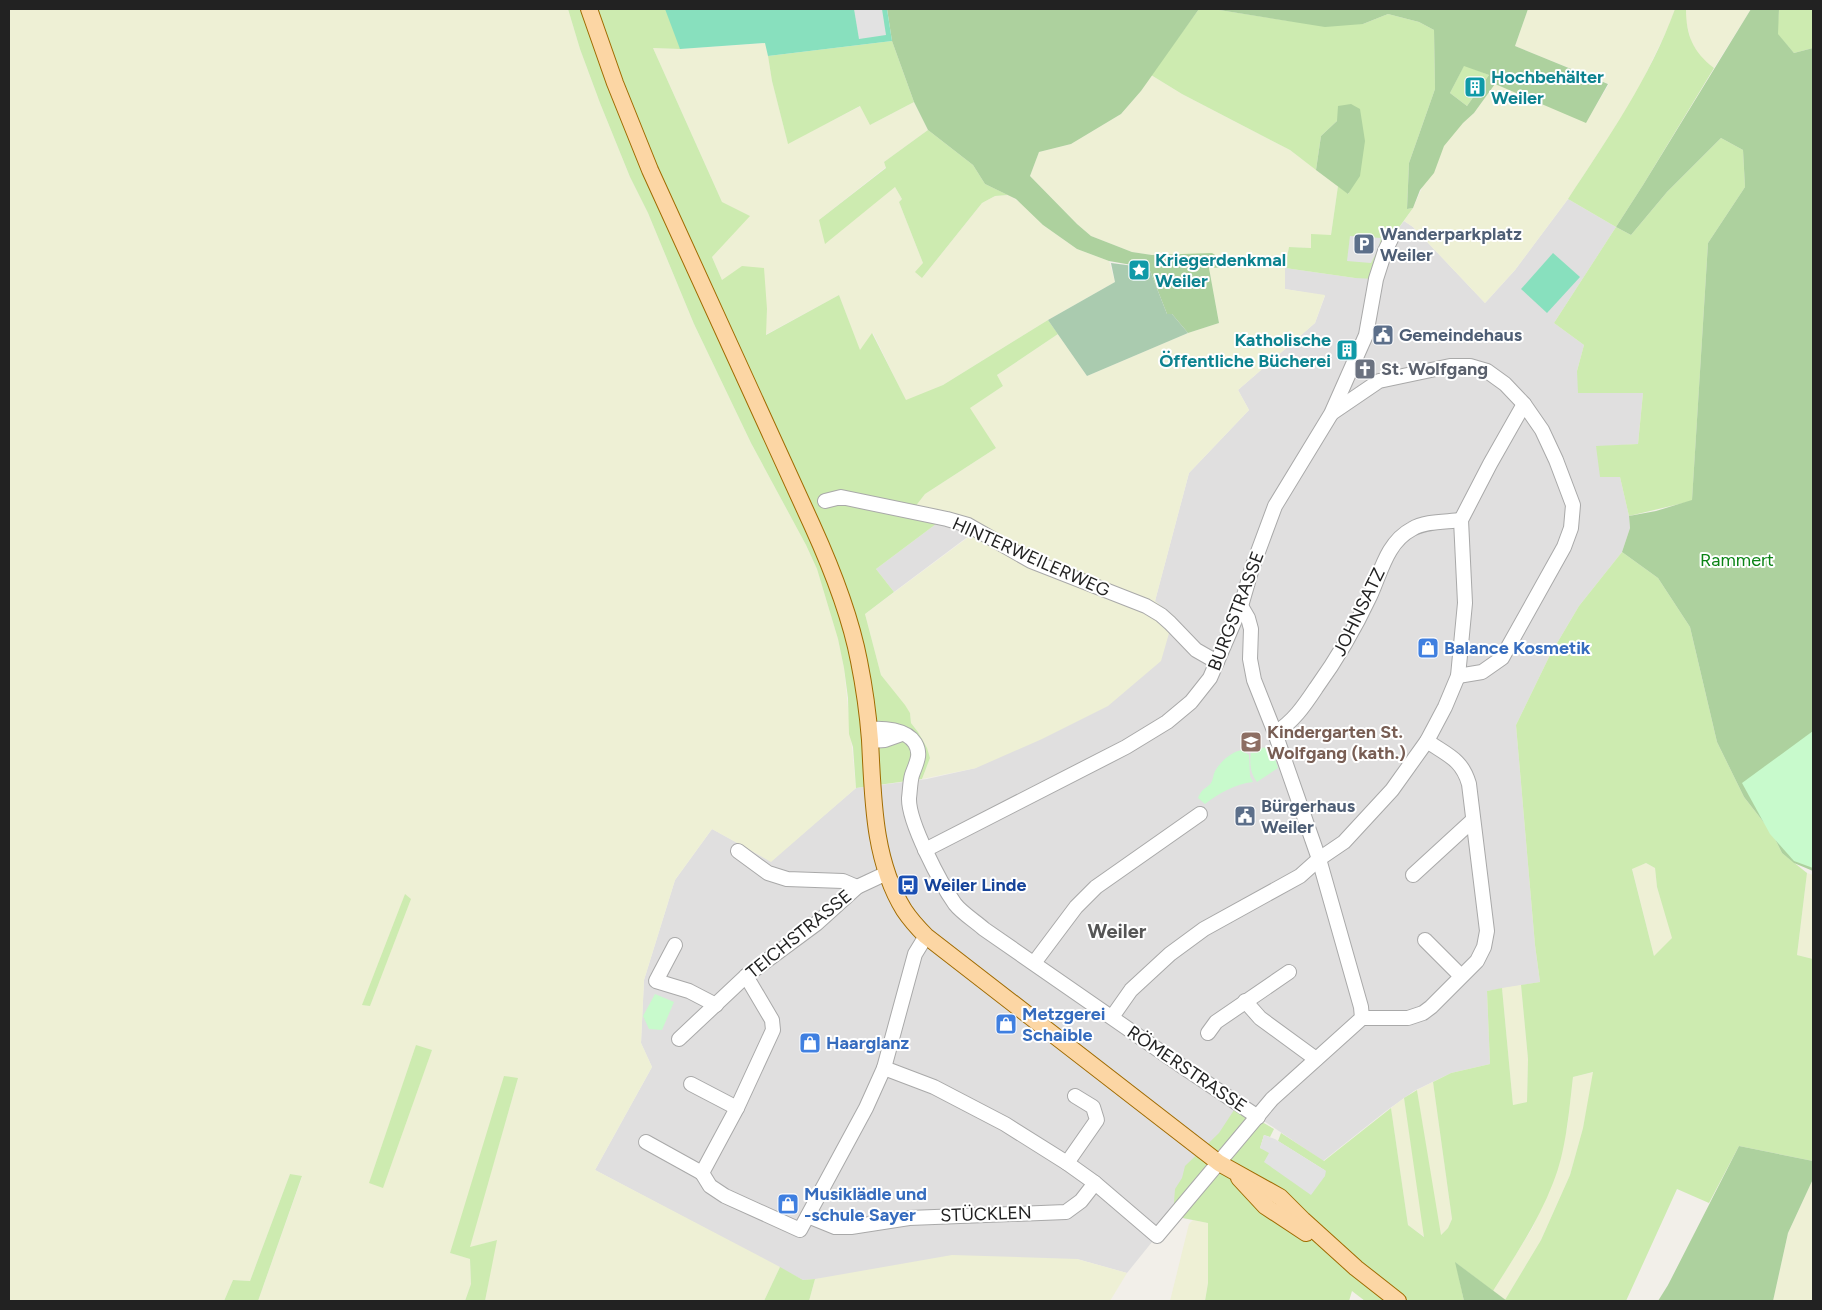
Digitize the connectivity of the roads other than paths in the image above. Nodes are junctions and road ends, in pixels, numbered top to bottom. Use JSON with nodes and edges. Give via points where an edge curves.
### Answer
{"nodes":[{"id":1,"x":589,"y":9,"type":"edge"},
{"id":2,"x":1392,"y":237,"type":"dead end"},
{"id":3,"x":1524,"y":404,"type":"junction"},
{"id":4,"x":1331,"y":414,"type":"junction"},
{"id":5,"x":825,"y":501,"type":"dead end"},
{"id":6,"x":1461,"y":520,"type":"junction"},
{"id":7,"x":1241,"y":606,"type":"junction"},
{"id":8,"x":1217,"y":662,"type":"junction"},
{"id":9,"x":1458,"y":676,"type":"junction"},
{"id":10,"x":1275,"y":732,"type":"junction"},
{"id":11,"x":869,"y":735,"type":"junction"},
{"id":12,"x":1427,"y":741,"type":"junction"},
{"id":13,"x":1200,"y":814,"type":"dead end"},
{"id":14,"x":1473,"y":820,"type":"junction"},
{"id":15,"x":925,"y":850,"type":"junction"},
{"id":16,"x":738,"y":852,"type":"dead end"},
{"id":17,"x":1319,"y":859,"type":"junction"},
{"id":18,"x":887,"y":873,"type":"junction"},
{"id":19,"x":1413,"y":875,"type":"dead end"},
{"id":20,"x":857,"y":888,"type":"junction"},
{"id":21,"x":926,"y":936,"type":"junction"},
{"id":22,"x":1425,"y":940,"type":"dead end"},
{"id":23,"x":675,"y":945,"type":"dead end"},
{"id":24,"x":1034,"y":963,"type":"junction"},
{"id":25,"x":1289,"y":972,"type":"dead end"},
{"id":26,"x":746,"y":976,"type":"junction"},
{"id":27,"x":1461,"y":976,"type":"junction"},
{"id":28,"x":1245,"y":1001,"type":"junction"},
{"id":29,"x":716,"y":1004,"type":"junction"},
{"id":30,"x":1112,"y":1017,"type":"junction"},
{"id":31,"x":1362,"y":1018,"type":"junction"},
{"id":32,"x":1208,"y":1033,"type":"dead end"},
{"id":33,"x":679,"y":1039,"type":"dead end"},
{"id":34,"x":1316,"y":1059,"type":"junction"},
{"id":35,"x":884,"y":1068,"type":"junction"},
{"id":36,"x":690,"y":1084,"type":"dead end"},
{"id":37,"x":1075,"y":1096,"type":"dead end"},
{"id":38,"x":737,"y":1108,"type":"junction"},
{"id":39,"x":1258,"y":1117,"type":"junction"},
{"id":40,"x":646,"y":1142,"type":"dead end"},
{"id":41,"x":1066,"y":1163,"type":"junction"},
{"id":42,"x":1219,"y":1163,"type":"junction"},
{"id":43,"x":702,"y":1173,"type":"junction"},
{"id":44,"x":1095,"y":1183,"type":"junction"},
{"id":45,"x":808,"y":1216,"type":"junction"},
{"id":46,"x":1398,"y":1301,"type":"edge"}],
"edges":[{"from":1,"to":11,"type":"main road","via":[[650,170],[830,565],[859,661]]},
{"from":2,"to":4,"type":"street","name":"BURGSTRASSE","via":[[1376,279],[1366,335]]},
{"from":3,"to":4,"type":"street","via":[[1487,371],[1470,366],[1450,366],[1378,381]]},
{"from":3,"to":6,"type":"street"},
{"from":3,"to":9,"type":"street","via":[[1542,430],[1556,460],[1573,506],[1571,528],[1564,547],[1502,658],[1482,672]]},
{"from":4,"to":7,"type":"street","name":"BURGSTRASSE","via":[[1275,506]]},
{"from":5,"to":8,"type":"street","name":"HINTERWEILERWEG","via":[[841,497],[968,524],[1032,561],[1146,606],[1170,623],[1196,650]]},
{"from":6,"to":9,"type":"street","via":[[1465,603]]},
{"from":6,"to":10,"type":"street","name":"JOHNSATZ","via":[[1412,528],[1398,540],[1387,554],[1339,656],[1297,715]]},
{"from":7,"to":8,"type":"street","name":"BURGSTRASSE"},
{"from":7,"to":10,"type":"street","via":[[1252,629],[1250,659],[1254,680]]},
{"from":8,"to":15,"type":"street","name":"BURGSTRASSE","via":[[1210,678],[1191,702],[1166,722],[1126,747]]},
{"from":9,"to":12,"type":"street"},
{"from":10,"to":17,"type":"street"},
{"from":11,"to":15,"type":"street","name":"RÖMERSTRASSE","via":[[885,740],[902,734],[914,742],[919,755],[911,777],[909,801]]},
{"from":11,"to":18,"type":"main road","via":[[876,826]]},
{"from":12,"to":14,"type":"street","via":[[1465,770]]},
{"from":12,"to":17,"type":"street","via":[[1392,790],[1344,842]]},
{"from":13,"to":24,"type":"street","via":[[1096,887],[1076,907]]},
{"from":14,"to":19,"type":"street"},
{"from":14,"to":27,"type":"street","via":[[1487,932],[1477,961]]},
{"from":15,"to":24,"type":"street","name":"RÖMERSTRASSE","via":[[956,905],[984,929]]},
{"from":16,"to":20,"type":"street","via":[[768,873],[787,879],[843,881]]},
{"from":17,"to":30,"type":"street","via":[[1300,876],[1204,929],[1170,954],[1131,990]]},
{"from":17,"to":31,"type":"street"},
{"from":18,"to":20,"type":"street","name":"TEICHSTRASSE"},
{"from":18,"to":21,"type":"main road","via":[[904,910]]},
{"from":20,"to":26,"type":"street","name":"TEICHSTRASSE","via":[[816,924]]},
{"from":21,"to":35,"type":"street","via":[[915,954]]},
{"from":21,"to":42,"type":"main road"},
{"from":22,"to":27,"type":"street"},
{"from":23,"to":29,"type":"street","via":[[656,981]]},
{"from":24,"to":30,"type":"street","name":"RÖMERSTRASSE"},
{"from":25,"to":28,"type":"street"},
{"from":26,"to":29,"type":"street","name":"TEICHSTRASSE"},
{"from":26,"to":38,"type":"street","via":[[772,1020],[773,1030]]},
{"from":27,"to":31,"type":"street","via":[[1422,1013],[1408,1018]]},
{"from":28,"to":32,"type":"street","via":[[1216,1022]]},
{"from":28,"to":34,"type":"street","via":[[1260,1018]]},
{"from":29,"to":33,"type":"street","name":"TEICHSTRASSE"},
{"from":30,"to":39,"type":"street","name":"RÖMERSTRASSE"},
{"from":31,"to":34,"type":"street"},
{"from":34,"to":39,"type":"street"},
{"from":35,"to":41,"type":"street","via":[[934,1087],[990,1116]]},
{"from":35,"to":45,"type":"street"},
{"from":36,"to":38,"type":"street"},
{"from":37,"to":41,"type":"street","via":[[1093,1107],[1097,1120]]},
{"from":38,"to":43,"type":"street"},
{"from":39,"to":42,"type":"street"},
{"from":40,"to":43,"type":"street"},
{"from":41,"to":44,"type":"street"},
{"from":42,"to":44,"type":"street","via":[[1157,1236]]},
{"from":42,"to":46,"type":"main road","via":[[1234,1172],[1265,1206]]},
{"from":43,"to":45,"type":"street","via":[[710,1186],[725,1196],[800,1230]]},
{"from":44,"to":45,"type":"street","name":"STÜCKLEN","via":[[1081,1201],[1066,1212],[909,1218],[843,1227],[834,1227]]}]}
